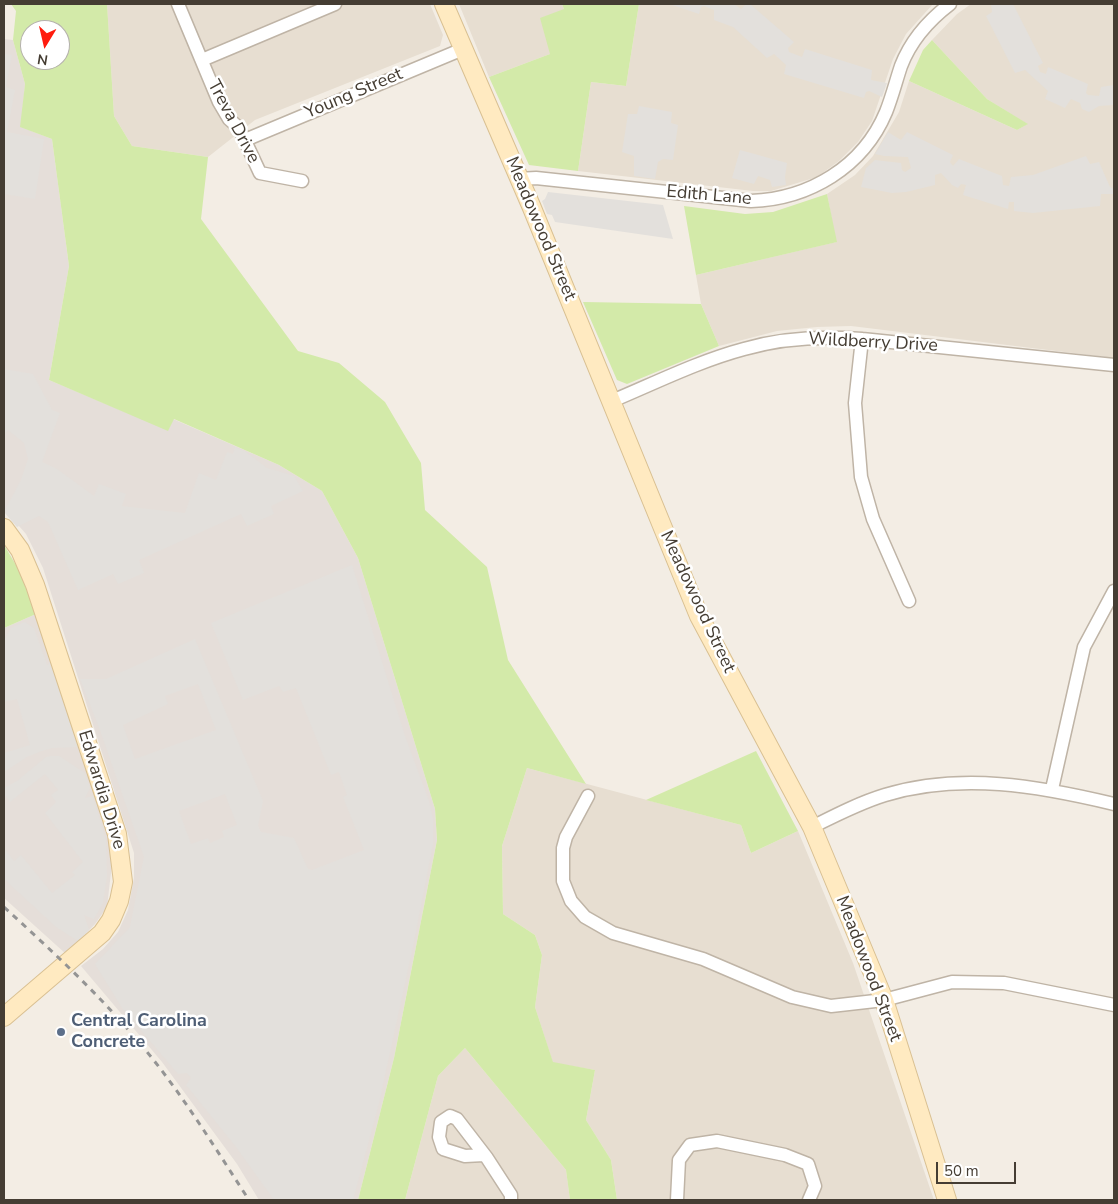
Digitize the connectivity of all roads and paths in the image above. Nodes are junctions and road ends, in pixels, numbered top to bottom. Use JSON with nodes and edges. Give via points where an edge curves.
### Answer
{"nodes":[{"id":1,"x":178,"y":4,"type":"edge"},
{"id":2,"x":335,"y":4,"type":"edge"},
{"id":3,"x":444,"y":4,"type":"edge"},
{"id":4,"x":950,"y":4,"type":"edge"},
{"id":5,"x":463,"y":49,"type":"junction"},
{"id":6,"x":202,"y":60,"type":"junction"},
{"id":7,"x":245,"y":140,"type":"junction"},
{"id":8,"x":518,"y":179,"type":"junction"},
{"id":9,"x":302,"y":180,"type":"dead end"},
{"id":10,"x":862,"y":339,"type":"junction"},
{"id":11,"x":1114,"y":366,"type":"edge"},
{"id":12,"x":612,"y":401,"type":"junction"},
{"id":13,"x":4,"y":528,"type":"edge"},
{"id":14,"x":1114,"y":590,"type":"edge"},
{"id":15,"x":908,"y":601,"type":"dead end"},
{"id":16,"x":1052,"y":789,"type":"junction"},
{"id":17,"x":588,"y":796,"type":"dead end"},
{"id":18,"x":1114,"y":804,"type":"edge"},
{"id":19,"x":812,"y":827,"type":"junction"},
{"id":20,"x":884,"y":1000,"type":"junction"},
{"id":21,"x":1114,"y":1005,"type":"edge"},
{"id":22,"x":4,"y":1017,"type":"edge"},
{"id":23,"x":484,"y":1155,"type":"dead end"},
{"id":24,"x":512,"y":1200,"type":"edge"},
{"id":25,"x":677,"y":1200,"type":"edge"},
{"id":26,"x":809,"y":1200,"type":"edge"},
{"id":27,"x":947,"y":1200,"type":"edge"}],
"edges":[{"from":1,"to":6,"type":"street","name":"Treva Drive"},
{"from":2,"to":6,"type":"street"},
{"from":3,"to":5,"type":"street","name":"Meadowood Street"},
{"from":4,"to":8,"type":"street","name":"Edith Lane","via":[[922,30],[907,54],[886,113],[876,130],[856,157],[816,187],[782,198],[751,202],[536,178]]},
{"from":5,"to":7,"type":"street","name":"Young Street"},
{"from":5,"to":8,"type":"street","name":"Meadowood Street"},
{"from":6,"to":7,"type":"street","name":"Treva Drive","via":[[219,102]]},
{"from":7,"to":9,"type":"street","name":"Treva Drive","via":[[260,173]]},
{"from":8,"to":12,"type":"street","name":"Meadowood Street"},
{"from":10,"to":11,"type":"street","name":"Wildberry Drive"},
{"from":10,"to":12,"type":"street","name":"Wildberry Drive","via":[[828,336],[744,349]]},
{"from":10,"to":15,"type":"street","via":[[854,403],[861,478],[873,519]]},
{"from":12,"to":19,"type":"street","name":"Meadowood Street","via":[[699,616]]},
{"from":13,"to":22,"type":"street","name":"Edwardia Drive","via":[[20,550],[35,585],[117,834],[123,882],[119,901],[102,933]]},
{"from":14,"to":16,"type":"street","via":[[1084,647]]},
{"from":16,"to":18,"type":"street"},
{"from":16,"to":19,"type":"street","via":[[992,784],[920,787],[852,807]]},
{"from":17,"to":20,"type":"street","via":[[566,837],[561,868],[571,901],[600,928],[702,959],[811,1003],[849,1006]]},
{"from":19,"to":20,"type":"street","name":"Meadowood Street"},
{"from":20,"to":21,"type":"street","via":[[952,982],[1004,983]]},
{"from":20,"to":27,"type":"street","name":"Meadowood Street"},
{"from":23,"to":24,"type":"street"},
{"from":25,"to":26,"type":"street","via":[[678,1160],[690,1146],[717,1141],[785,1155],[808,1164],[815,1186]]}]}
